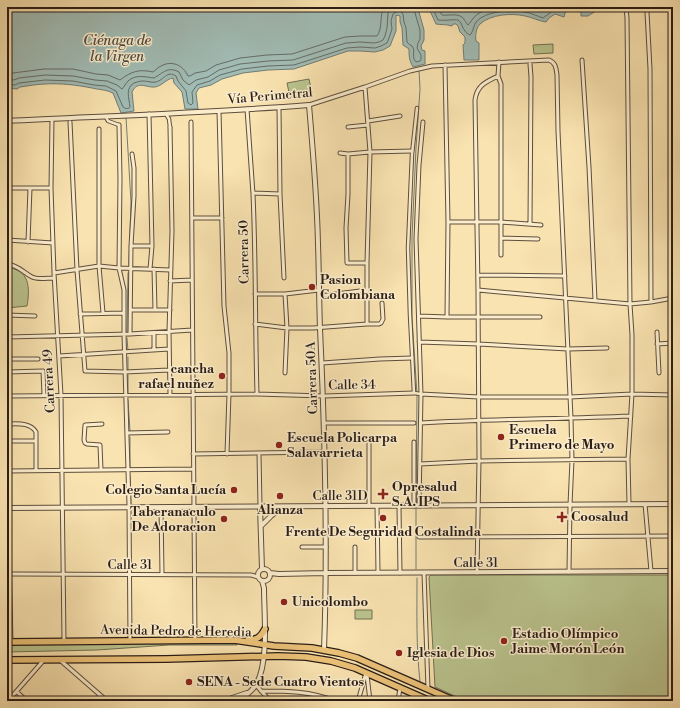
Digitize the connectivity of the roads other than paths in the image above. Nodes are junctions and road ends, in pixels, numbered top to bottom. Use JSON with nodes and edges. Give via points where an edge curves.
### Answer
{"nodes":[{"id":1,"x":626,"y":7,"type":"edge"},
{"id":2,"x":646,"y":7,"type":"edge"},
{"id":3,"x":671,"y":7,"type":"edge"},
{"id":4,"x":672,"y":26,"type":"edge"},
{"id":5,"x":582,"y":60,"type":"dead end"},
{"id":6,"x":499,"y":62,"type":"junction"},
{"id":7,"x":530,"y":62,"type":"junction"},
{"id":8,"x":445,"y":65,"type":"junction"},
{"id":9,"x":673,"y":72,"type":"edge"},
{"id":10,"x":498,"y":76,"type":"junction"},
{"id":11,"x":365,"y":87,"type":"junction"},
{"id":12,"x":673,"y":90,"type":"edge"},
{"id":13,"x":310,"y":104,"type":"junction"},
{"id":14,"x":278,"y":107,"type":"junction"},
{"id":15,"x":416,"y":108,"type":"dead end"},
{"id":16,"x":247,"y":109,"type":"junction"},
{"id":17,"x":219,"y":111,"type":"junction"},
{"id":18,"x":166,"y":113,"type":"junction"},
{"id":19,"x":149,"y":114,"type":"junction"},
{"id":20,"x":400,"y":116,"type":"dead end"},
{"id":21,"x":106,"y":117,"type":"junction"},
{"id":22,"x":52,"y":119,"type":"junction"},
{"id":23,"x":8,"y":121,"type":"edge"},
{"id":24,"x":70,"y":122,"type":"dead end"},
{"id":25,"x":191,"y":122,"type":"dead end"},
{"id":26,"x":423,"y":122,"type":"dead end"},
{"id":27,"x":368,"y":123,"type":"junction"},
{"id":28,"x":119,"y":125,"type":"joint"},
{"id":29,"x":170,"y":127,"type":"joint"},
{"id":30,"x":348,"y":127,"type":"dead end"},
{"id":31,"x":98,"y":129,"type":"dead end"},
{"id":32,"x":412,"y":151,"type":"junction"},
{"id":33,"x":370,"y":152,"type":"junction"},
{"id":34,"x":340,"y":153,"type":"dead end"},
{"id":35,"x":132,"y":154,"type":"dead end"},
{"id":36,"x":348,"y":154,"type":"junction"},
{"id":37,"x":8,"y":188,"type":"junction"},
{"id":38,"x":30,"y":188,"type":"junction"},
{"id":39,"x":51,"y":188,"type":"junction"},
{"id":40,"x":253,"y":194,"type":"junction"},
{"id":41,"x":280,"y":194,"type":"junction"},
{"id":42,"x":192,"y":218,"type":"junction"},
{"id":43,"x":222,"y":218,"type":"junction"},
{"id":44,"x":448,"y":222,"type":"junction"},
{"id":45,"x":477,"y":222,"type":"junction"},
{"id":46,"x":500,"y":222,"type":"junction"},
{"id":47,"x":530,"y":224,"type":"junction"},
{"id":48,"x":541,"y":225,"type":"dead end"},
{"id":49,"x":7,"y":229,"type":"edge"},
{"id":50,"x":501,"y":238,"type":"junction"},
{"id":51,"x":538,"y":239,"type":"dead end"},
{"id":52,"x":7,"y":240,"type":"edge"},
{"id":53,"x":28,"y":242,"type":"junction"},
{"id":54,"x":53,"y":243,"type":"junction"},
{"id":55,"x":131,"y":246,"type":"junction"},
{"id":56,"x":152,"y":246,"type":"junction"},
{"id":57,"x":501,"y":255,"type":"dead end"},
{"id":58,"x":367,"y":263,"type":"junction"},
{"id":59,"x":7,"y":264,"type":"edge"},
{"id":60,"x":99,"y":266,"type":"junction"},
{"id":61,"x":119,"y":268,"type":"junction"},
{"id":62,"x":131,"y":269,"type":"junction"},
{"id":63,"x":152,"y":269,"type":"junction"},
{"id":64,"x":77,"y":270,"type":"junction"},
{"id":65,"x":170,"y":270,"type":"junction"},
{"id":66,"x":54,"y":273,"type":"junction"},
{"id":67,"x":478,"y":275,"type":"junction"},
{"id":68,"x":565,"y":276,"type":"junction"},
{"id":69,"x":54,"y":278,"type":"junction"},
{"id":70,"x":284,"y":278,"type":"dead end"},
{"id":71,"x":192,"y":280,"type":"junction"},
{"id":72,"x":170,"y":281,"type":"junction"},
{"id":73,"x":320,"y":290,"type":"junction"},
{"id":74,"x":368,"y":290,"type":"junction"},
{"id":75,"x":478,"y":290,"type":"junction"},
{"id":76,"x":256,"y":294,"type":"junction"},
{"id":77,"x":285,"y":294,"type":"junction"},
{"id":78,"x":320,"y":296,"type":"junction"},
{"id":79,"x":566,"y":298,"type":"junction"},
{"id":80,"x":673,"y":298,"type":"edge"},
{"id":81,"x":594,"y":300,"type":"junction"},
{"id":82,"x":651,"y":302,"type":"junction"},
{"id":83,"x":382,"y":303,"type":"dead end"},
{"id":84,"x":630,"y":304,"type":"junction"},
{"id":85,"x":131,"y":310,"type":"junction"},
{"id":86,"x":154,"y":310,"type":"junction"},
{"id":87,"x":170,"y":310,"type":"junction"},
{"id":88,"x":124,"y":312,"type":"junction"},
{"id":89,"x":103,"y":313,"type":"junction"},
{"id":90,"x":80,"y":314,"type":"junction"},
{"id":91,"x":7,"y":315,"type":"edge"},
{"id":92,"x":35,"y":316,"type":"dead end"},
{"id":93,"x":418,"y":316,"type":"junction"},
{"id":94,"x":447,"y":317,"type":"junction"},
{"id":95,"x":478,"y":317,"type":"junction"},
{"id":96,"x":540,"y":317,"type":"dead end"},
{"id":97,"x":255,"y":324,"type":"junction"},
{"id":98,"x":367,"y":324,"type":"junction"},
{"id":99,"x":286,"y":328,"type":"junction"},
{"id":100,"x":320,"y":328,"type":"junction"},
{"id":101,"x":192,"y":330,"type":"junction"},
{"id":102,"x":169,"y":331,"type":"junction"},
{"id":103,"x":154,"y":332,"type":"junction"},
{"id":104,"x":656,"y":332,"type":"dead end"},
{"id":105,"x":124,"y":334,"type":"junction"},
{"id":106,"x":130,"y":334,"type":"junction"},
{"id":107,"x":82,"y":335,"type":"junction"},
{"id":108,"x":57,"y":336,"type":"junction"},
{"id":109,"x":7,"y":337,"type":"edge"},
{"id":110,"x":673,"y":343,"type":"edge"},
{"id":111,"x":419,"y":344,"type":"junction"},
{"id":112,"x":479,"y":344,"type":"junction"},
{"id":113,"x":657,"y":344,"type":"junction"},
{"id":114,"x":607,"y":348,"type":"dead end"},
{"id":115,"x":568,"y":349,"type":"junction"},
{"id":116,"x":154,"y":350,"type":"junction"},
{"id":117,"x":169,"y":350,"type":"junction"},
{"id":118,"x":124,"y":352,"type":"junction"},
{"id":119,"x":84,"y":354,"type":"junction"},
{"id":120,"x":58,"y":356,"type":"junction"},
{"id":121,"x":412,"y":358,"type":"junction"},
{"id":122,"x":7,"y":359,"type":"edge"},
{"id":123,"x":38,"y":359,"type":"dead end"},
{"id":124,"x":322,"y":363,"type":"junction"},
{"id":125,"x":169,"y":370,"type":"junction"},
{"id":126,"x":7,"y":372,"type":"edge"},
{"id":127,"x":125,"y":372,"type":"junction"},
{"id":128,"x":286,"y":373,"type":"dead end"},
{"id":129,"x":659,"y":373,"type":"dead end"},
{"id":130,"x":193,"y":394,"type":"junction"},
{"id":131,"x":230,"y":394,"type":"junction"},
{"id":132,"x":257,"y":394,"type":"junction"},
{"id":133,"x":417,"y":394,"type":"junction"},
{"id":134,"x":632,"y":394,"type":"junction"},
{"id":135,"x":44,"y":395,"type":"junction"},
{"id":136,"x":61,"y":395,"type":"junction"},
{"id":137,"x":125,"y":395,"type":"junction"},
{"id":138,"x":170,"y":395,"type":"junction"},
{"id":139,"x":673,"y":395,"type":"edge"},
{"id":140,"x":7,"y":396,"type":"edge"},
{"id":141,"x":324,"y":396,"type":"junction"},
{"id":142,"x":479,"y":397,"type":"junction"},
{"id":143,"x":570,"y":397,"type":"junction"},
{"id":144,"x":631,"y":416,"type":"junction"},
{"id":145,"x":571,"y":418,"type":"junction"},
{"id":146,"x":478,"y":420,"type":"junction"},
{"id":147,"x":324,"y":422,"type":"junction"},
{"id":148,"x":417,"y":423,"type":"junction"},
{"id":149,"x":7,"y":424,"type":"edge"},
{"id":150,"x":102,"y":424,"type":"dead end"},
{"id":151,"x":168,"y":432,"type":"dead end"},
{"id":152,"x":127,"y":433,"type":"junction"},
{"id":153,"x":7,"y":441,"type":"edge"},
{"id":154,"x":36,"y":441,"type":"junction"},
{"id":155,"x":369,"y":442,"type":"dead end"},
{"id":156,"x":414,"y":442,"type":"dead end"},
{"id":157,"x":324,"y":452,"type":"junction"},
{"id":158,"x":259,"y":453,"type":"junction"},
{"id":159,"x":193,"y":454,"type":"junction"},
{"id":160,"x":228,"y":454,"type":"junction"},
{"id":161,"x":628,"y":459,"type":"junction"},
{"id":162,"x":572,"y":460,"type":"junction"},
{"id":163,"x":479,"y":461,"type":"junction"},
{"id":164,"x":414,"y":464,"type":"junction"},
{"id":165,"x":420,"y":464,"type":"junction"},
{"id":166,"x":128,"y":469,"type":"junction"},
{"id":167,"x":194,"y":469,"type":"junction"},
{"id":168,"x":36,"y":470,"type":"junction"},
{"id":169,"x":62,"y":470,"type":"junction"},
{"id":170,"x":101,"y":470,"type":"junction"},
{"id":171,"x":7,"y":471,"type":"edge"},
{"id":172,"x":629,"y":504,"type":"junction"},
{"id":173,"x":645,"y":504,"type":"junction"},
{"id":174,"x":673,"y":504,"type":"edge"},
{"id":175,"x":478,"y":505,"type":"junction"},
{"id":176,"x":570,"y":505,"type":"junction"},
{"id":177,"x":282,"y":506,"type":"junction"},
{"id":178,"x":326,"y":506,"type":"junction"},
{"id":179,"x":369,"y":506,"type":"junction"},
{"id":180,"x":377,"y":506,"type":"junction"},
{"id":181,"x":399,"y":506,"type":"junction"},
{"id":182,"x":414,"y":506,"type":"junction"},
{"id":183,"x":419,"y":506,"type":"junction"},
{"id":184,"x":129,"y":507,"type":"junction"},
{"id":185,"x":161,"y":507,"type":"junction"},
{"id":186,"x":193,"y":507,"type":"junction"},
{"id":187,"x":260,"y":507,"type":"junction"},
{"id":188,"x":8,"y":508,"type":"edge"},
{"id":189,"x":63,"y":508,"type":"junction"},
{"id":190,"x":260,"y":526,"type":"junction"},
{"id":191,"x":570,"y":536,"type":"junction"},
{"id":192,"x":648,"y":536,"type":"junction"},
{"id":193,"x":673,"y":536,"type":"edge"},
{"id":194,"x":419,"y":537,"type":"dead end"},
{"id":195,"x":477,"y":537,"type":"junction"},
{"id":196,"x":302,"y":547,"type":"dead end"},
{"id":197,"x":326,"y":547,"type":"junction"},
{"id":198,"x":355,"y":547,"type":"dead end"},
{"id":199,"x":8,"y":560,"type":"edge"},
{"id":200,"x":264,"y":569,"type":"junction"},
{"id":201,"x":673,"y":571,"type":"edge"},
{"id":202,"x":570,"y":572,"type":"junction"},
{"id":203,"x":651,"y":572,"type":"junction"},
{"id":204,"x":326,"y":573,"type":"junction"},
{"id":205,"x":355,"y":573,"type":"junction"},
{"id":206,"x":378,"y":573,"type":"junction"},
{"id":207,"x":400,"y":573,"type":"junction"},
{"id":208,"x":424,"y":573,"type":"junction"},
{"id":209,"x":477,"y":573,"type":"junction"},
{"id":210,"x":10,"y":574,"type":"junction"},
{"id":211,"x":162,"y":574,"type":"junction"},
{"id":212,"x":194,"y":574,"type":"junction"},
{"id":213,"x":64,"y":575,"type":"junction"},
{"id":214,"x":129,"y":575,"type":"junction"},
{"id":215,"x":258,"y":575,"type":"junction"},
{"id":216,"x":270,"y":577,"type":"junction"},
{"id":217,"x":262,"y":581,"type":"junction"},
{"id":218,"x":264,"y":588,"type":"junction"},
{"id":219,"x":265,"y":629,"type":"junction"},
{"id":220,"x":195,"y":640,"type":"junction"},
{"id":221,"x":64,"y":641,"type":"junction"},
{"id":222,"x":130,"y":641,"type":"junction"},
{"id":223,"x":238,"y":641,"type":"junction"},
{"id":224,"x":9,"y":642,"type":"edge"},
{"id":225,"x":265,"y":644,"type":"junction"},
{"id":226,"x":324,"y":650,"type":"junction"},
{"id":227,"x":263,"y":656,"type":"junction"},
{"id":228,"x":45,"y":659,"type":"junction"},
{"id":229,"x":59,"y":659,"type":"junction"},
{"id":230,"x":7,"y":660,"type":"edge"},
{"id":231,"x":366,"y":673,"type":"junction"},
{"id":232,"x":256,"y":685,"type":"junction"},
{"id":233,"x":400,"y":688,"type":"junction"},
{"id":234,"x":428,"y":689,"type":"junction"},
{"id":235,"x":261,"y":691,"type":"junction"},
{"id":236,"x":17,"y":692,"type":"junction"},
{"id":237,"x":248,"y":693,"type":"junction"},
{"id":238,"x":100,"y":695,"type":"junction"},
{"id":239,"x":233,"y":697,"type":"junction"},
{"id":240,"x":426,"y":700,"type":"edge"},
{"id":241,"x":8,"y":701,"type":"edge"},
{"id":242,"x":28,"y":701,"type":"edge"},
{"id":243,"x":95,"y":701,"type":"edge"},
{"id":244,"x":107,"y":701,"type":"edge"},
{"id":245,"x":228,"y":701,"type":"edge"},
{"id":246,"x":240,"y":701,"type":"edge"},
{"id":247,"x":270,"y":701,"type":"edge"},
{"id":248,"x":335,"y":701,"type":"edge"},
{"id":249,"x":358,"y":701,"type":"edge"},
{"id":250,"x":370,"y":701,"type":"edge"},
{"id":251,"x":398,"y":701,"type":"edge"},
{"id":252,"x":455,"y":701,"type":"edge"}],
"edges":[{"from":1,"to":84,"type":"street"},
{"from":2,"to":82,"type":"street","via":[[650,69]]},
{"from":3,"to":4,"type":"street"},
{"from":4,"to":9,"type":"street"},
{"from":5,"to":81,"type":"street"},
{"from":6,"to":7,"type":"street","name":"Vía Perimetral"},
{"from":6,"to":8,"type":"street","name":"Vía Perimetral"},
{"from":6,"to":10,"type":"street"},
{"from":7,"to":47,"type":"street"},
{"from":7,"to":68,"type":"street","name":"Vía Perimetral","via":[[549,60],[556,68]]},
{"from":8,"to":11,"type":"street","name":"Vía Perimetral","via":[[410,71]]},
{"from":8,"to":44,"type":"street"},
{"from":9,"to":12,"type":"street"},
{"from":10,"to":45,"type":"street","via":[[482,85],[476,95]]},
{"from":10,"to":46,"type":"street","via":[[501,84]]},
{"from":11,"to":13,"type":"street","name":"Vía Perimetral"},
{"from":11,"to":27,"type":"street"},
{"from":13,"to":14,"type":"street","name":"Vía Perimetral"},
{"from":13,"to":73,"type":"street","name":"Carrera 50A"},
{"from":14,"to":16,"type":"street","name":"Vía Perimetral"},
{"from":14,"to":41,"type":"street"},
{"from":15,"to":32,"type":"street"},
{"from":16,"to":17,"type":"street","name":"Vía Perimetral"},
{"from":16,"to":40,"type":"street","name":"Carrera 50"},
{"from":17,"to":18,"type":"street","name":"Vía Perimetral"},
{"from":17,"to":43,"type":"street"},
{"from":18,"to":19,"type":"street","name":"Vía Perimetral"},
{"from":18,"to":29,"type":"street"},
{"from":19,"to":21,"type":"street","name":"Vía Perimetral"},
{"from":19,"to":56,"type":"street"},
{"from":20,"to":27,"type":"street"},
{"from":21,"to":22,"type":"street","name":"Vía Perimetral"},
{"from":21,"to":28,"type":"street","via":[[108,121]]},
{"from":22,"to":23,"type":"street","name":"Vía Perimetral"},
{"from":22,"to":39,"type":"street","name":"Carrera 49"},
{"from":23,"to":37,"type":"street"},
{"from":24,"to":64,"type":"street"},
{"from":25,"to":42,"type":"street"},
{"from":26,"to":93,"type":"street","via":[[416,239]]},
{"from":27,"to":30,"type":"street"},
{"from":27,"to":33,"type":"street"},
{"from":28,"to":61,"type":"street"},
{"from":29,"to":65,"type":"street"},
{"from":31,"to":60,"type":"street"},
{"from":32,"to":33,"type":"street"},
{"from":32,"to":121,"type":"street","via":[[408,248]]},
{"from":33,"to":36,"type":"street"},
{"from":33,"to":58,"type":"street"},
{"from":34,"to":36,"type":"street"},
{"from":35,"to":55,"type":"street","via":[[134,196]]},
{"from":36,"to":58,"type":"street","via":[[347,263]]},
{"from":37,"to":38,"type":"street"},
{"from":37,"to":49,"type":"street"},
{"from":38,"to":39,"type":"street"},
{"from":38,"to":53,"type":"street"},
{"from":39,"to":54,"type":"street","name":"Carrera 49"},
{"from":40,"to":41,"type":"street"},
{"from":40,"to":76,"type":"street","name":"Carrera 50"},
{"from":41,"to":70,"type":"street"},
{"from":42,"to":43,"type":"street"},
{"from":42,"to":71,"type":"street"},
{"from":43,"to":131,"type":"street"},
{"from":44,"to":45,"type":"street"},
{"from":44,"to":94,"type":"street"},
{"from":45,"to":46,"type":"street"},
{"from":45,"to":67,"type":"street"},
{"from":46,"to":47,"type":"street"},
{"from":46,"to":50,"type":"street"},
{"from":47,"to":48,"type":"street"},
{"from":50,"to":51,"type":"street"},
{"from":50,"to":57,"type":"street"},
{"from":52,"to":53,"type":"street"},
{"from":53,"to":54,"type":"street"},
{"from":54,"to":66,"type":"street","name":"Carrera 49"},
{"from":55,"to":56,"type":"street"},
{"from":55,"to":62,"type":"street"},
{"from":56,"to":63,"type":"street"},
{"from":58,"to":74,"type":"street"},
{"from":59,"to":69,"type":"street","via":[[37,279]]},
{"from":60,"to":61,"type":"street"},
{"from":60,"to":64,"type":"street"},
{"from":60,"to":89,"type":"street"},
{"from":61,"to":62,"type":"street"},
{"from":61,"to":88,"type":"street","via":[[124,290]]},
{"from":62,"to":63,"type":"street"},
{"from":62,"to":85,"type":"street"},
{"from":63,"to":65,"type":"street"},
{"from":63,"to":86,"type":"street"},
{"from":64,"to":66,"type":"street"},
{"from":64,"to":90,"type":"street"},
{"from":65,"to":72,"type":"street"},
{"from":66,"to":69,"type":"street","name":"Carrera 49"},
{"from":67,"to":68,"type":"street"},
{"from":67,"to":75,"type":"street"},
{"from":68,"to":79,"type":"street"},
{"from":69,"to":108,"type":"street","name":"Carrera 49"},
{"from":71,"to":72,"type":"street"},
{"from":71,"to":101,"type":"street"},
{"from":72,"to":87,"type":"street"},
{"from":73,"to":77,"type":"street"},
{"from":73,"to":78,"type":"street","name":"Carrera 50A"},
{"from":74,"to":78,"type":"street"},
{"from":74,"to":98,"type":"street"},
{"from":75,"to":79,"type":"street"},
{"from":75,"to":95,"type":"street"},
{"from":76,"to":77,"type":"street"},
{"from":76,"to":97,"type":"street","name":"Carrera 50"},
{"from":77,"to":99,"type":"street"},
{"from":78,"to":100,"type":"street","name":"Carrera 50A"},
{"from":79,"to":81,"type":"street"},
{"from":79,"to":115,"type":"street"},
{"from":80,"to":82,"type":"street"},
{"from":81,"to":84,"type":"street"},
{"from":82,"to":84,"type":"street"},
{"from":83,"to":98,"type":"street","via":[[382,321],[379,324]]},
{"from":84,"to":134,"type":"street"},
{"from":85,"to":86,"type":"street"},
{"from":85,"to":106,"type":"street"},
{"from":86,"to":87,"type":"street"},
{"from":87,"to":102,"type":"street"},
{"from":88,"to":89,"type":"street"},
{"from":88,"to":105,"type":"street"},
{"from":89,"to":90,"type":"street"},
{"from":90,"to":107,"type":"street"},
{"from":91,"to":92,"type":"street"},
{"from":93,"to":94,"type":"street"},
{"from":93,"to":111,"type":"street"},
{"from":94,"to":95,"type":"street"},
{"from":95,"to":96,"type":"street"},
{"from":95,"to":112,"type":"street"},
{"from":97,"to":99,"type":"street"},
{"from":97,"to":132,"type":"street","name":"Carrera 50"},
{"from":98,"to":100,"type":"street"},
{"from":99,"to":100,"type":"street"},
{"from":99,"to":128,"type":"street"},
{"from":100,"to":124,"type":"street","name":"Carrera 50A"},
{"from":101,"to":102,"type":"street"},
{"from":101,"to":130,"type":"street"},
{"from":102,"to":103,"type":"street"},
{"from":102,"to":117,"type":"street"},
{"from":103,"to":106,"type":"street"},
{"from":103,"to":116,"type":"street"},
{"from":104,"to":113,"type":"street"},
{"from":105,"to":106,"type":"street"},
{"from":105,"to":107,"type":"street"},
{"from":105,"to":118,"type":"street"},
{"from":107,"to":108,"type":"street"},
{"from":107,"to":119,"type":"street"},
{"from":108,"to":109,"type":"street"},
{"from":108,"to":120,"type":"street","name":"Carrera 49"},
{"from":110,"to":113,"type":"street"},
{"from":111,"to":112,"type":"street"},
{"from":111,"to":133,"type":"street"},
{"from":112,"to":115,"type":"street"},
{"from":112,"to":142,"type":"street"},
{"from":113,"to":129,"type":"street"},
{"from":114,"to":115,"type":"street"},
{"from":115,"to":143,"type":"street"},
{"from":116,"to":117,"type":"street"},
{"from":116,"to":118,"type":"street"},
{"from":117,"to":125,"type":"street"},
{"from":118,"to":119,"type":"street"},
{"from":118,"to":127,"type":"street"},
{"from":119,"to":120,"type":"street"},
{"from":119,"to":127,"type":"street","via":[[85,371]]},
{"from":120,"to":136,"type":"street","name":"Carrera 49"},
{"from":121,"to":124,"type":"street"},
{"from":121,"to":133,"type":"street"},
{"from":122,"to":123,"type":"street"},
{"from":124,"to":141,"type":"street","name":"Carrera 50A"},
{"from":125,"to":127,"type":"street"},
{"from":125,"to":138,"type":"street"},
{"from":126,"to":135,"type":"street","via":[[43,371]]},
{"from":127,"to":137,"type":"street"},
{"from":130,"to":131,"type":"street","name":"Calle 34"},
{"from":130,"to":138,"type":"street","name":"Calle 34"},
{"from":130,"to":159,"type":"street"},
{"from":131,"to":132,"type":"street","name":"Calle 34"},
{"from":131,"to":160,"type":"street"},
{"from":132,"to":141,"type":"street","name":"Calle 34"},
{"from":133,"to":141,"type":"street","name":"Calle 34"},
{"from":133,"to":142,"type":"street","name":"Calle 34"},
{"from":133,"to":148,"type":"street"},
{"from":134,"to":139,"type":"street","name":"Calle 34"},
{"from":134,"to":143,"type":"street","name":"Calle 34"},
{"from":134,"to":144,"type":"street"},
{"from":135,"to":136,"type":"street","name":"Calle 34"},
{"from":135,"to":140,"type":"street","name":"Calle 34"},
{"from":136,"to":137,"type":"street","name":"Calle 34"},
{"from":136,"to":169,"type":"street","name":"Carrera 49"},
{"from":137,"to":138,"type":"street","name":"Calle 34"},
{"from":137,"to":152,"type":"street"},
{"from":141,"to":147,"type":"street","name":"Carrera 50A"},
{"from":142,"to":143,"type":"street","name":"Calle 34"},
{"from":142,"to":146,"type":"street"},
{"from":143,"to":145,"type":"street"},
{"from":144,"to":145,"type":"street"},
{"from":144,"to":161,"type":"street"},
{"from":145,"to":146,"type":"street"},
{"from":145,"to":162,"type":"street"},
{"from":146,"to":148,"type":"street"},
{"from":146,"to":163,"type":"street"},
{"from":147,"to":148,"type":"street"},
{"from":147,"to":157,"type":"street","name":"Carrera 50A"},
{"from":148,"to":165,"type":"street"},
{"from":149,"to":154,"type":"street","via":[[26,424],[34,428]]},
{"from":150,"to":170,"type":"street","via":[[85,424],[84,433],[86,444],[100,445]]},
{"from":151,"to":152,"type":"street"},
{"from":152,"to":166,"type":"street"},
{"from":153,"to":154,"type":"street"},
{"from":154,"to":168,"type":"street"},
{"from":155,"to":179,"type":"street"},
{"from":156,"to":164,"type":"street"},
{"from":157,"to":158,"type":"street"},
{"from":157,"to":178,"type":"street","name":"Carrera 50A"},
{"from":158,"to":160,"type":"street"},
{"from":158,"to":187,"type":"street"},
{"from":159,"to":160,"type":"street"},
{"from":159,"to":167,"type":"street"},
{"from":161,"to":162,"type":"street"},
{"from":161,"to":172,"type":"street"},
{"from":162,"to":163,"type":"street"},
{"from":162,"to":176,"type":"street"},
{"from":163,"to":165,"type":"street"},
{"from":163,"to":175,"type":"street"},
{"from":164,"to":165,"type":"street"},
{"from":164,"to":182,"type":"street"},
{"from":165,"to":183,"type":"street"},
{"from":166,"to":167,"type":"street"},
{"from":166,"to":170,"type":"street"},
{"from":166,"to":184,"type":"street"},
{"from":167,"to":186,"type":"street"},
{"from":168,"to":169,"type":"street"},
{"from":168,"to":171,"type":"street"},
{"from":169,"to":170,"type":"street"},
{"from":169,"to":189,"type":"street","name":"Carrera 49"},
{"from":171,"to":188,"type":"street"},
{"from":172,"to":173,"type":"street","name":"Calle 31D"},
{"from":172,"to":176,"type":"street","name":"Calle 31D"},
{"from":173,"to":174,"type":"street","name":"Calle 31D"},
{"from":173,"to":192,"type":"street"},
{"from":175,"to":176,"type":"street","name":"Calle 31D"},
{"from":175,"to":183,"type":"street","name":"Calle 31D"},
{"from":175,"to":195,"type":"street"},
{"from":176,"to":191,"type":"street"},
{"from":177,"to":178,"type":"street","name":"Calle 31D"},
{"from":177,"to":187,"type":"street","name":"Calle 31D"},
{"from":177,"to":190,"type":"street"},
{"from":178,"to":179,"type":"street","name":"Calle 31D"},
{"from":178,"to":197,"type":"street","name":"Carrera 50A"},
{"from":179,"to":180,"type":"street","name":"Calle 31D"},
{"from":180,"to":181,"type":"street","name":"Calle 31D"},
{"from":180,"to":206,"type":"street"},
{"from":181,"to":182,"type":"street","name":"Calle 31D"},
{"from":181,"to":207,"type":"street"},
{"from":182,"to":183,"type":"street","name":"Calle 31D"},
{"from":184,"to":185,"type":"street","name":"Calle 31D"},
{"from":184,"to":189,"type":"street","name":"Calle 31D"},
{"from":184,"to":214,"type":"street"},
{"from":185,"to":186,"type":"street","name":"Calle 31D"},
{"from":185,"to":211,"type":"street"},
{"from":186,"to":187,"type":"street","name":"Calle 31D"},
{"from":186,"to":212,"type":"street"},
{"from":187,"to":190,"type":"street"},
{"from":188,"to":189,"type":"street","name":"Calle 31D"},
{"from":188,"to":199,"type":"street"},
{"from":189,"to":213,"type":"street","name":"Carrera 49"},
{"from":190,"to":200,"type":"street"},
{"from":191,"to":192,"type":"street"},
{"from":191,"to":195,"type":"street"},
{"from":191,"to":202,"type":"street"},
{"from":192,"to":193,"type":"street"},
{"from":192,"to":203,"type":"street"},
{"from":194,"to":195,"type":"street"},
{"from":195,"to":209,"type":"street"},
{"from":196,"to":197,"type":"street"},
{"from":197,"to":204,"type":"street","name":"Carrera 50A"},
{"from":198,"to":205,"type":"street"},
{"from":199,"to":210,"type":"street"},
{"from":200,"to":215,"type":"street"},
{"from":200,"to":216,"type":"street","via":[[268,570]]},
{"from":201,"to":203,"type":"street","name":"Calle 31"},
{"from":202,"to":203,"type":"street","name":"Calle 31"},
{"from":202,"to":209,"type":"street","name":"Calle 31"},
{"from":204,"to":205,"type":"street","name":"Calle 31"},
{"from":204,"to":216,"type":"street","name":"Calle 31","via":[[279,574]]},
{"from":204,"to":226,"type":"street","name":"Carrera 50A"},
{"from":205,"to":206,"type":"street","name":"Calle 31"},
{"from":206,"to":207,"type":"street","name":"Calle 31"},
{"from":207,"to":208,"type":"street","name":"Calle 31"},
{"from":208,"to":209,"type":"street","name":"Calle 31"},
{"from":208,"to":234,"type":"street"},
{"from":210,"to":213,"type":"street","name":"Calle 31"},
{"from":210,"to":224,"type":"street"},
{"from":211,"to":212,"type":"street","name":"Calle 31"},
{"from":211,"to":214,"type":"street","name":"Calle 31"},
{"from":212,"to":215,"type":"street","name":"Calle 31"},
{"from":212,"to":220,"type":"street"},
{"from":213,"to":214,"type":"street","name":"Calle 31"},
{"from":213,"to":221,"type":"street","name":"Carrera 49"},
{"from":214,"to":222,"type":"street"},
{"from":215,"to":217,"type":"street"},
{"from":216,"to":217,"type":"street"},
{"from":216,"to":218,"type":"street"},
{"from":217,"to":218,"type":"street"},
{"from":218,"to":219,"type":"street"},
{"from":219,"to":223,"type":"highway","via":[[256,639]]},
{"from":219,"to":225,"type":"street"},
{"from":220,"to":222,"type":"highway","name":"Avenida Pedro de Heredia"},
{"from":220,"to":223,"type":"highway","name":"Avenida Pedro de Heredia"},
{"from":221,"to":222,"type":"highway","name":"Avenida Pedro de Heredia"},
{"from":221,"to":224,"type":"highway","name":"Avenida Pedro de Heredia"},
{"from":223,"to":225,"type":"highway","name":"Avenida Pedro de Heredia"},
{"from":225,"to":226,"type":"highway","name":"Avenida Pedro de Heredia"},
{"from":225,"to":227,"type":"street"},
{"from":226,"to":234,"type":"highway","name":"Avenida Pedro de Heredia","via":[[357,658]]},
{"from":227,"to":229,"type":"highway","name":"Avenida Pedro de Heredia"},
{"from":227,"to":231,"type":"highway","name":"Avenida Pedro de Heredia","via":[[321,658]]},
{"from":227,"to":232,"type":"street"},
{"from":228,"to":229,"type":"highway","name":"Avenida Pedro de Heredia"},
{"from":228,"to":230,"type":"highway","name":"Avenida Pedro de Heredia"},
{"from":228,"to":236,"type":"street"},
{"from":229,"to":238,"type":"street"},
{"from":231,"to":233,"type":"highway","name":"Avenida Pedro de Heredia"},
{"from":231,"to":249,"type":"street"},
{"from":231,"to":250,"type":"street"},
{"from":232,"to":235,"type":"street"},
{"from":232,"to":237,"type":"street"},
{"from":233,"to":240,"type":"highway","name":"Avenida Pedro de Heredia"},
{"from":233,"to":251,"type":"street"},
{"from":234,"to":252,"type":"highway","name":"Avenida Pedro de Heredia"},
{"from":235,"to":247,"type":"street"},
{"from":235,"to":248,"type":"street","via":[[301,692]]},
{"from":236,"to":241,"type":"street"},
{"from":236,"to":242,"type":"street"},
{"from":237,"to":239,"type":"street"},
{"from":237,"to":246,"type":"street"},
{"from":238,"to":243,"type":"street"},
{"from":238,"to":244,"type":"street"},
{"from":239,"to":245,"type":"street"},
{"from":239,"to":246,"type":"street"}]}
